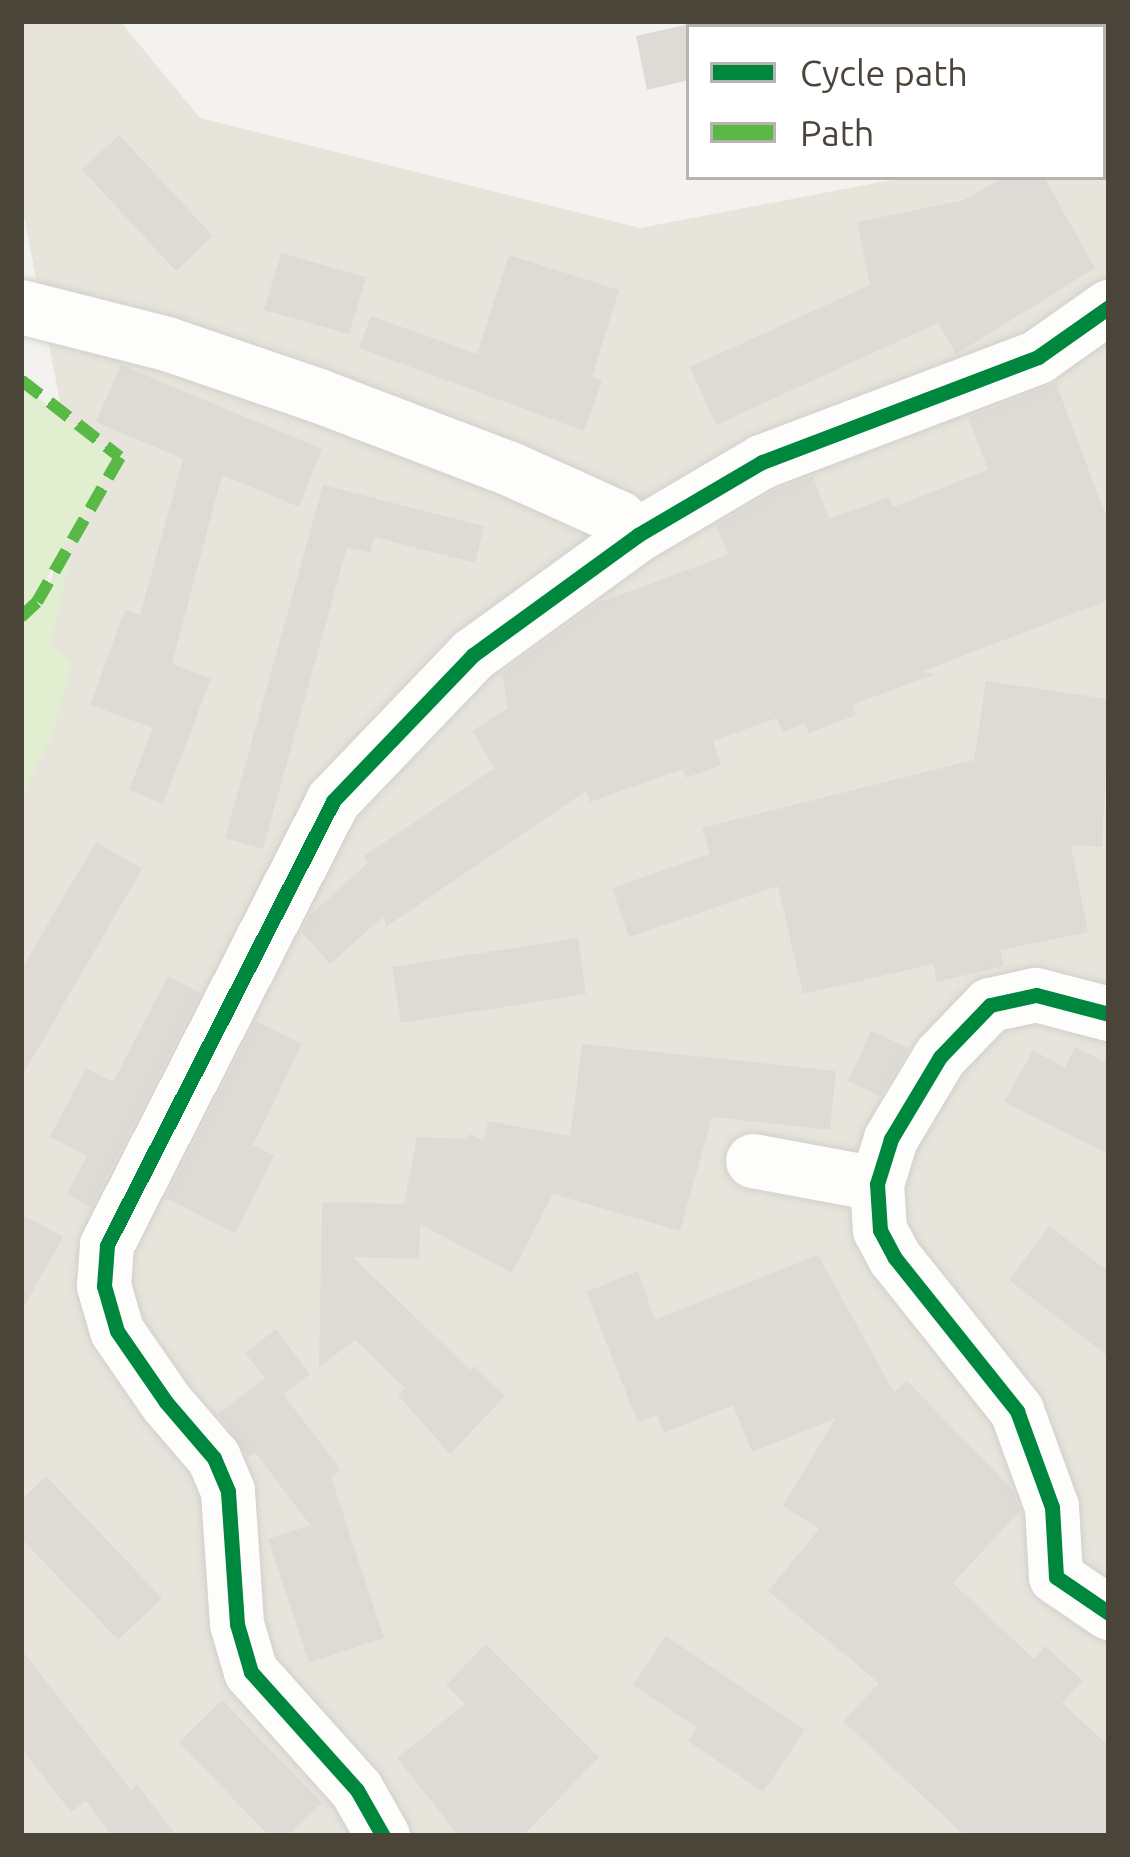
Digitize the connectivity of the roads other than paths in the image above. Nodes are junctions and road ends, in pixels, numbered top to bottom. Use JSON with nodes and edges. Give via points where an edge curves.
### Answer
{"nodes":[{"id":1,"x":21,"y":307,"type":"edge"},
{"id":2,"x":1109,"y":307,"type":"edge"},
{"id":3,"x":638,"y":535,"type":"junction"},
{"id":4,"x":1109,"y":1014,"type":"edge"},
{"id":5,"x":753,"y":1161,"type":"dead end"},
{"id":6,"x":877,"y":1184,"type":"junction"},
{"id":7,"x":1109,"y":1613,"type":"edge"},
{"id":8,"x":383,"y":1836,"type":"edge"}],
"edges":[{"from":1,"to":3,"type":"street","via":[[167,344],[319,396],[508,468],[619,518]]},
{"from":2,"to":3,"type":"street","via":[[1038,357],[762,462]]},
{"from":3,"to":8,"type":"street","via":[[472,655],[333,801],[107,1245],[104,1286],[117,1330],[214,1458],[228,1491],[237,1624],[250,1672],[358,1790]]},
{"from":4,"to":6,"type":"street","via":[[1036,995],[990,1005],[940,1058],[891,1139]]},
{"from":5,"to":6,"type":"street"},
{"from":6,"to":7,"type":"street","via":[[880,1230],[895,1258],[1017,1411],[1052,1507],[1056,1576]]}]}
